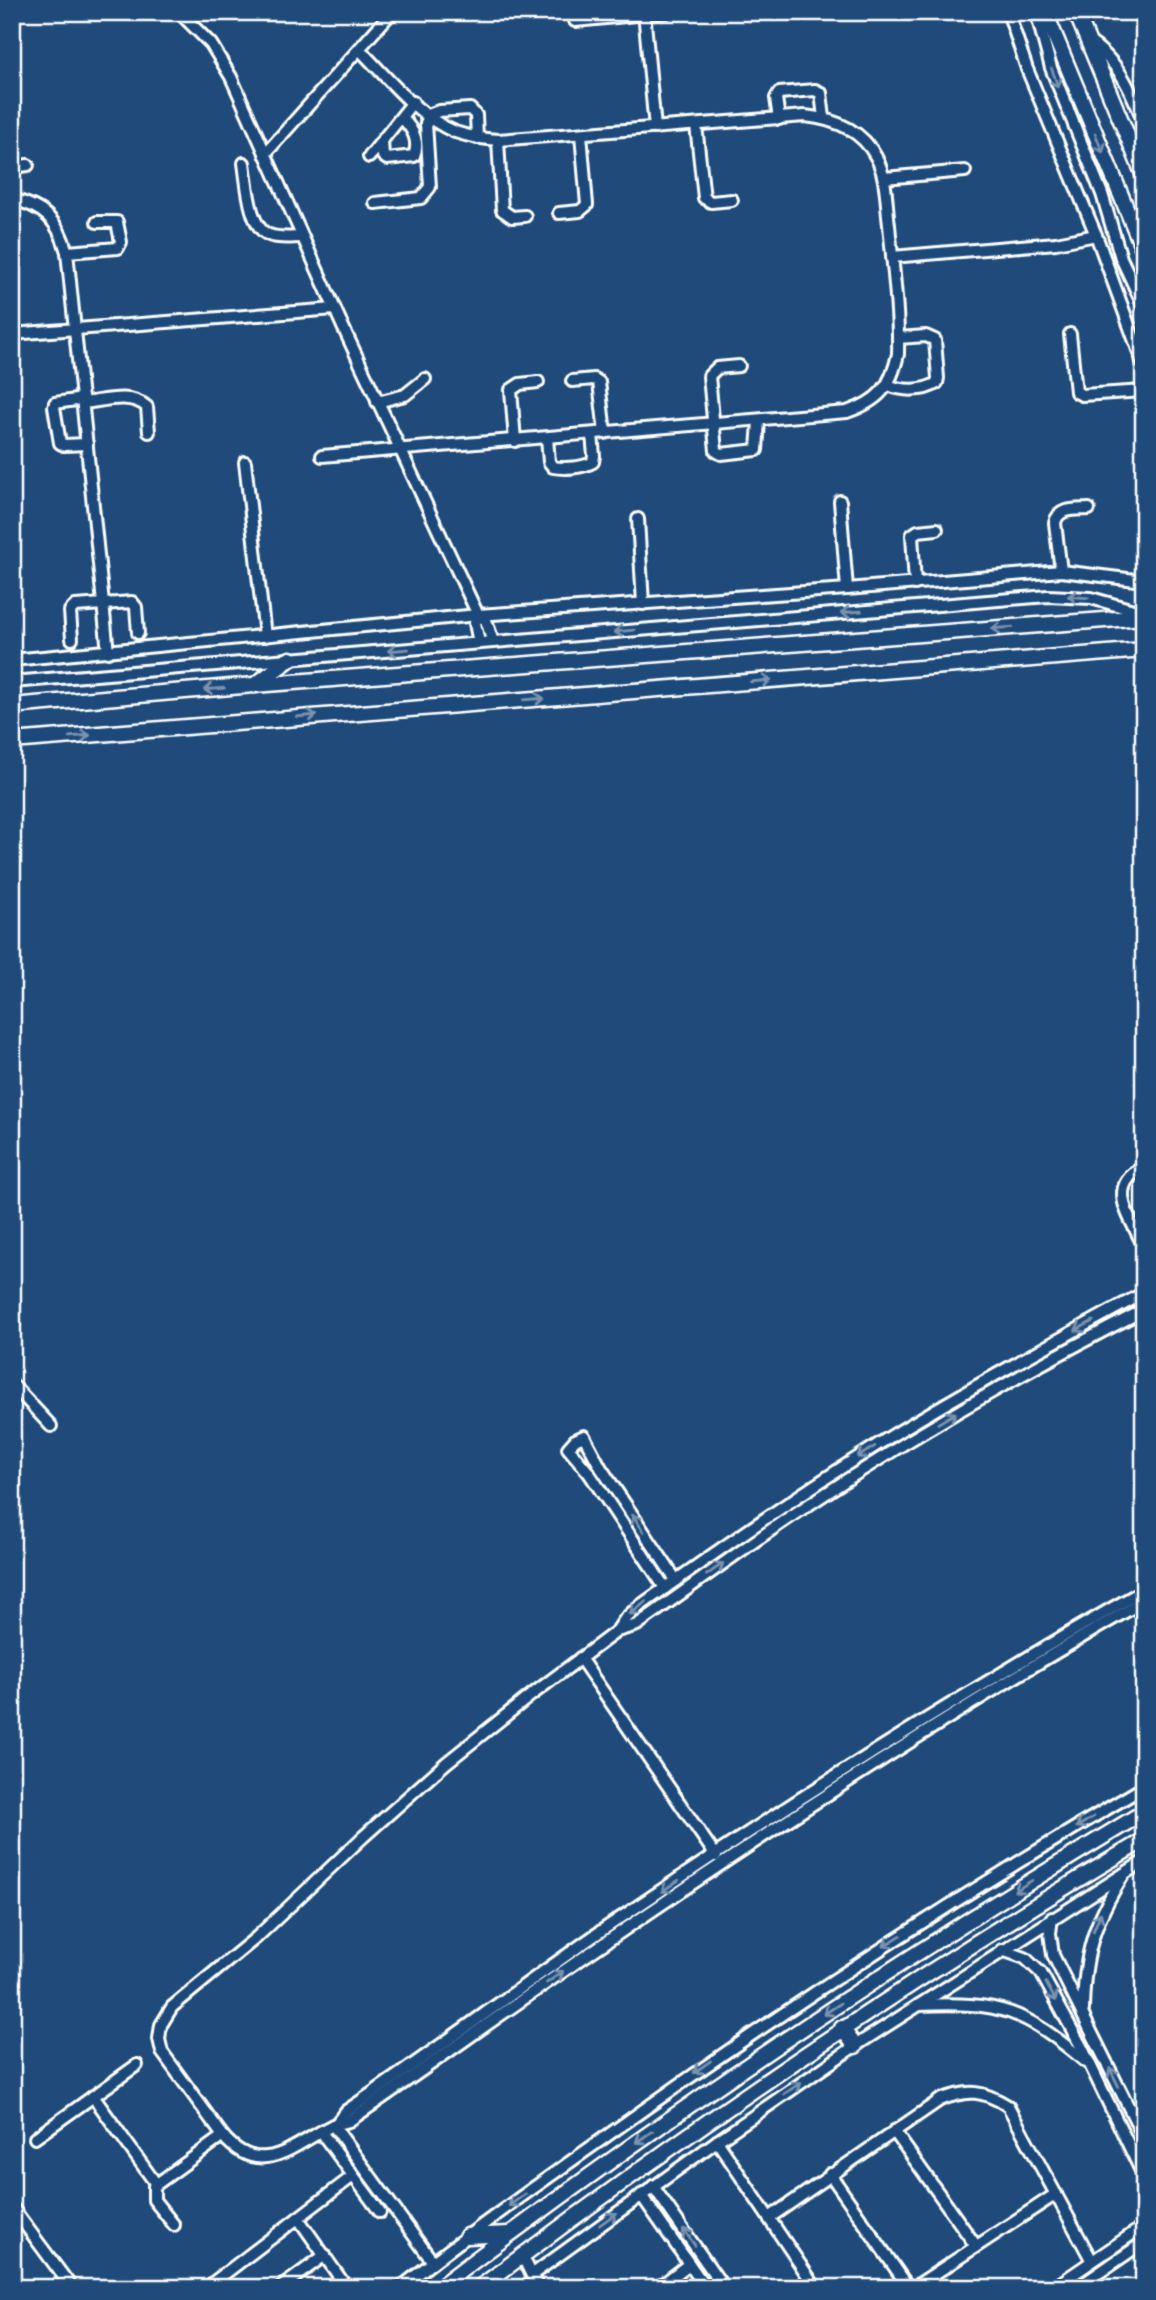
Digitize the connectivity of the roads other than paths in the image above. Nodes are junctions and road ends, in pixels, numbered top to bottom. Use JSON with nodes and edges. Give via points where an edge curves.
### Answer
{"nodes":[{"id":1,"x":179,"y":12,"type":"edge"},
{"id":2,"x":392,"y":12,"type":"edge"},
{"id":3,"x":667,"y":12,"type":"edge"},
{"id":4,"x":1008,"y":12,"type":"edge"},
{"id":5,"x":1035,"y":12,"type":"edge"},
{"id":6,"x":1045,"y":12,"type":"edge"},
{"id":7,"x":1076,"y":12,"type":"edge"},
{"id":8,"x":644,"y":13,"type":"edge"},
{"id":9,"x":575,"y":21,"type":"dead end"},
{"id":10,"x":1087,"y":40,"type":"junction"},
{"id":11,"x":360,"y":50,"type":"junction"},
{"id":12,"x":413,"y":102,"type":"junction"},
{"id":13,"x":429,"y":116,"type":"junction"},
{"id":14,"x":402,"y":118,"type":"junction"},
{"id":15,"x":824,"y":118,"type":"junction"},
{"id":16,"x":779,"y":119,"type":"junction"},
{"id":17,"x":1144,"y":122,"type":"edge"},
{"id":18,"x":696,"y":125,"type":"junction"},
{"id":19,"x":655,"y":128,"type":"junction"},
{"id":20,"x":581,"y":134,"type":"junction"},
{"id":21,"x":477,"y":138,"type":"junction"},
{"id":22,"x":498,"y":140,"type":"junction"},
{"id":23,"x":382,"y":141,"type":"junction"},
{"id":24,"x":265,"y":154,"type":"junction"},
{"id":25,"x":369,"y":157,"type":"dead end"},
{"id":26,"x":244,"y":163,"type":"dead end"},
{"id":27,"x":28,"y":165,"type":"dead end"},
{"id":28,"x":12,"y":167,"type":"edge"},
{"id":29,"x":965,"y":171,"type":"dead end"},
{"id":30,"x":1144,"y":176,"type":"edge"},
{"id":31,"x":884,"y":178,"type":"junction"},
{"id":32,"x":12,"y":199,"type":"edge"},
{"id":33,"x":732,"y":200,"type":"dead end"},
{"id":34,"x":375,"y":203,"type":"dead end"},
{"id":35,"x":559,"y":213,"type":"dead end"},
{"id":36,"x":525,"y":216,"type":"dead end"},
{"id":37,"x":97,"y":222,"type":"dead end"},
{"id":38,"x":1096,"y":234,"type":"junction"},
{"id":39,"x":302,"y":237,"type":"junction"},
{"id":40,"x":1144,"y":251,"type":"edge"},
{"id":41,"x":67,"y":252,"type":"junction"},
{"id":42,"x":892,"y":257,"type":"junction"},
{"id":43,"x":1144,"y":307,"type":"edge"},
{"id":44,"x":335,"y":309,"type":"junction"},
{"id":45,"x":76,"y":329,"type":"junction"},
{"id":46,"x":12,"y":334,"type":"edge"},
{"id":47,"x":1070,"y":334,"type":"dead end"},
{"id":48,"x":898,"y":338,"type":"junction"},
{"id":49,"x":739,"y":366,"type":"dead end"},
{"id":50,"x":1144,"y":366,"type":"edge"},
{"id":51,"x":425,"y":379,"type":"dead end"},
{"id":52,"x":572,"y":381,"type":"dead end"},
{"id":53,"x":538,"y":382,"type":"dead end"},
{"id":54,"x":888,"y":385,"type":"junction"},
{"id":55,"x":1144,"y":391,"type":"edge"},
{"id":56,"x":83,"y":401,"type":"junction"},
{"id":57,"x":377,"y":402,"type":"junction"},
{"id":58,"x":759,"y":421,"type":"junction"},
{"id":59,"x":713,"y":425,"type":"junction"},
{"id":60,"x":149,"y":432,"type":"dead end"},
{"id":61,"x":605,"y":433,"type":"junction"},
{"id":62,"x":592,"y":435,"type":"junction"},
{"id":63,"x":547,"y":438,"type":"junction"},
{"id":64,"x":515,"y":441,"type":"junction"},
{"id":65,"x":88,"y":444,"type":"junction"},
{"id":66,"x":399,"y":450,"type":"junction"},
{"id":67,"x":323,"y":456,"type":"dead end"},
{"id":68,"x":245,"y":462,"type":"dead end"},
{"id":69,"x":840,"y":501,"type":"dead end"},
{"id":70,"x":1089,"y":509,"type":"dead end"},
{"id":71,"x":638,"y":519,"type":"dead end"},
{"id":72,"x":937,"y":529,"type":"dead end"},
{"id":73,"x":1061,"y":571,"type":"junction"},
{"id":74,"x":1144,"y":581,"type":"edge"},
{"id":75,"x":915,"y":584,"type":"junction"},
{"id":76,"x":847,"y":590,"type":"junction"},
{"id":77,"x":104,"y":603,"type":"junction"},
{"id":78,"x":643,"y":604,"type":"junction"},
{"id":79,"x":478,"y":615,"type":"junction"},
{"id":80,"x":1144,"y":615,"type":"edge"},
{"id":81,"x":138,"y":633,"type":"dead end"},
{"id":82,"x":265,"y":636,"type":"junction"},
{"id":83,"x":72,"y":639,"type":"dead end"},
{"id":84,"x":494,"y":642,"type":"junction"},
{"id":85,"x":479,"y":643,"type":"junction"},
{"id":86,"x":1144,"y":650,"type":"edge"},
{"id":87,"x":108,"y":652,"type":"junction"},
{"id":88,"x":290,"y":659,"type":"junction"},
{"id":89,"x":12,"y":660,"type":"edge"},
{"id":90,"x":12,"y":682,"type":"edge"},
{"id":91,"x":254,"y":685,"type":"junction"},
{"id":92,"x":12,"y":706,"type":"edge"},
{"id":93,"x":12,"y":741,"type":"edge"},
{"id":94,"x":1144,"y":1167,"type":"edge"},
{"id":95,"x":1144,"y":1247,"type":"edge"},
{"id":96,"x":1144,"y":1293,"type":"edge"},
{"id":97,"x":1144,"y":1310,"type":"edge"},
{"id":98,"x":1109,"y":1312,"type":"junction"},
{"id":99,"x":1116,"y":1324,"type":"junction"},
{"id":100,"x":12,"y":1384,"type":"edge"},
{"id":101,"x":51,"y":1426,"type":"dead end"},
{"id":102,"x":894,"y":1434,"type":"junction"},
{"id":103,"x":902,"y":1446,"type":"junction"},
{"id":104,"x":729,"y":1542,"type":"junction"},
{"id":105,"x":738,"y":1553,"type":"junction"},
{"id":106,"x":676,"y":1580,"type":"junction"},
{"id":107,"x":665,"y":1588,"type":"junction"},
{"id":108,"x":1144,"y":1590,"type":"edge"},
{"id":109,"x":1144,"y":1601,"type":"edge"},
{"id":110,"x":617,"y":1632,"type":"junction"},
{"id":111,"x":580,"y":1658,"type":"junction"},
{"id":112,"x":900,"y":1742,"type":"junction"},
{"id":113,"x":1144,"y":1787,"type":"edge"},
{"id":114,"x":796,"y":1808,"type":"junction"},
{"id":115,"x":1144,"y":1812,"type":"edge"},
{"id":116,"x":1144,"y":1840,"type":"edge"},
{"id":117,"x":716,"y":1856,"type":"junction"},
{"id":118,"x":1144,"y":1861,"type":"edge"},
{"id":119,"x":1126,"y":1871,"type":"junction"},
{"id":120,"x":1052,"y":1919,"type":"junction"},
{"id":121,"x":605,"y":1935,"type":"junction"},
{"id":122,"x":1002,"y":1950,"type":"junction"},
{"id":123,"x":917,"y":2005,"type":"junction"},
{"id":124,"x":1083,"y":2013,"type":"junction"},
{"id":125,"x":842,"y":2028,"type":"junction"},
{"id":126,"x":855,"y":2046,"type":"junction"},
{"id":127,"x":137,"y":2065,"type":"dead end"},
{"id":128,"x":1091,"y":2067,"type":"junction"},
{"id":129,"x":744,"y":2068,"type":"junction"},
{"id":130,"x":720,"y":2084,"type":"junction"},
{"id":131,"x":756,"y":2087,"type":"junction"},
{"id":132,"x":93,"y":2096,"type":"junction"},
{"id":133,"x":734,"y":2102,"type":"junction"},
{"id":134,"x":334,"y":2124,"type":"junction"},
{"id":135,"x":894,"y":2131,"type":"junction"},
{"id":136,"x":321,"y":2132,"type":"junction"},
{"id":137,"x":223,"y":2136,"type":"junction"},
{"id":138,"x":36,"y":2138,"type":"dead end"},
{"id":139,"x":1144,"y":2138,"type":"edge"},
{"id":140,"x":717,"y":2141,"type":"junction"},
{"id":141,"x":830,"y":2174,"type":"junction"},
{"id":142,"x":353,"y":2176,"type":"junction"},
{"id":143,"x":1144,"y":2177,"type":"edge"},
{"id":144,"x":156,"y":2183,"type":"junction"},
{"id":145,"x":653,"y":2186,"type":"junction"},
{"id":146,"x":641,"y":2194,"type":"junction"},
{"id":147,"x":1056,"y":2194,"type":"junction"},
{"id":148,"x":12,"y":2207,"type":"edge"},
{"id":149,"x":380,"y":2213,"type":"dead end"},
{"id":150,"x":298,"y":2218,"type":"junction"},
{"id":151,"x":769,"y":2218,"type":"junction"},
{"id":152,"x":17,"y":2221,"type":"edge"},
{"id":153,"x":173,"y":2225,"type":"dead end"},
{"id":154,"x":1144,"y":2226,"type":"edge"},
{"id":155,"x":509,"y":2234,"type":"junction"},
{"id":156,"x":467,"y":2236,"type":"junction"},
{"id":157,"x":1144,"y":2242,"type":"edge"},
{"id":158,"x":976,"y":2246,"type":"junction"},
{"id":159,"x":325,"y":2255,"type":"junction"},
{"id":160,"x":522,"y":2255,"type":"junction"},
{"id":161,"x":1092,"y":2261,"type":"junction"},
{"id":162,"x":433,"y":2262,"type":"junction"},
{"id":163,"x":690,"y":2264,"type":"junction"},
{"id":164,"x":533,"y":2274,"type":"junction"},
{"id":165,"x":1094,"y":2276,"type":"junction"},
{"id":166,"x":211,"y":2286,"type":"edge"},
{"id":167,"x":72,"y":2288,"type":"edge"},
{"id":168,"x":280,"y":2288,"type":"edge"},
{"id":169,"x":347,"y":2288,"type":"edge"},
{"id":170,"x":400,"y":2288,"type":"edge"},
{"id":171,"x":438,"y":2288,"type":"edge"},
{"id":172,"x":479,"y":2288,"type":"edge"},
{"id":173,"x":538,"y":2288,"type":"edge"},
{"id":174,"x":658,"y":2288,"type":"edge"},
{"id":175,"x":706,"y":2288,"type":"edge"},
{"id":176,"x":724,"y":2288,"type":"edge"},
{"id":177,"x":816,"y":2288,"type":"edge"},
{"id":178,"x":911,"y":2288,"type":"edge"},
{"id":179,"x":1053,"y":2288,"type":"edge"},
{"id":180,"x":1077,"y":2288,"type":"edge"},
{"id":181,"x":1100,"y":2288,"type":"edge"}],
"edges":[{"from":1,"to":24,"type":"street","via":[[199,29],[222,60]]},
{"from":2,"to":11,"type":"street"},
{"from":3,"to":8,"type":"street"},
{"from":4,"to":38,"type":"street"},
{"from":5,"to":43,"type":"street","one_way":true,"via":[[1121,258]]},
{"from":6,"to":40,"type":"street","one_way":true},
{"from":7,"to":10,"type":"street"},
{"from":8,"to":9,"type":"street"},
{"from":8,"to":19,"type":"street"},
{"from":10,"to":17,"type":"street","via":[[1119,69]]},
{"from":10,"to":30,"type":"street"},
{"from":11,"to":12,"type":"street"},
{"from":11,"to":24,"type":"street"},
{"from":12,"to":13,"type":"street"},
{"from":12,"to":14,"type":"street"},
{"from":13,"to":21,"type":"street","via":[[452,131]]},
{"from":13,"to":21,"type":"street","via":[[470,109],[476,115]]},
{"from":13,"to":34,"type":"street","via":[[427,194]]},
{"from":14,"to":23,"type":"street"},
{"from":14,"to":23,"type":"street","via":[[414,132],[415,156],[387,159]]},
{"from":15,"to":16,"type":"street"},
{"from":15,"to":16,"type":"street","via":[[821,93],[815,90],[779,93]]},
{"from":15,"to":31,"type":"street","via":[[864,140]]},
{"from":16,"to":18,"type":"street"},
{"from":18,"to":19,"type":"street"},
{"from":18,"to":33,"type":"street","via":[[704,198],[710,202]]},
{"from":19,"to":20,"type":"street"},
{"from":20,"to":22,"type":"street"},
{"from":20,"to":35,"type":"street","via":[[587,205],[580,211]]},
{"from":21,"to":22,"type":"street"},
{"from":22,"to":36,"type":"street","via":[[502,210],[512,217]]},
{"from":23,"to":25,"type":"street"},
{"from":24,"to":39,"type":"street"},
{"from":26,"to":39,"type":"street","via":[[260,230],[271,236]]},
{"from":27,"to":28,"type":"street"},
{"from":29,"to":31,"type":"street"},
{"from":31,"to":42,"type":"street"},
{"from":32,"to":41,"type":"street","via":[[36,206],[54,222]]},
{"from":37,"to":41,"type":"street","via":[[117,222],[118,248]]},
{"from":38,"to":42,"type":"street","via":[[1056,243]]},
{"from":38,"to":50,"type":"street"},
{"from":39,"to":44,"type":"street"},
{"from":41,"to":45,"type":"street"},
{"from":42,"to":48,"type":"street"},
{"from":44,"to":45,"type":"street"},
{"from":44,"to":57,"type":"street"},
{"from":45,"to":46,"type":"street"},
{"from":45,"to":56,"type":"street"},
{"from":47,"to":55,"type":"street","via":[[1076,392],[1082,396]]},
{"from":48,"to":54,"type":"street","via":[[895,370]]},
{"from":48,"to":54,"type":"street","via":[[926,336],[935,340],[938,378],[933,386],[908,390]]},
{"from":49,"to":59,"type":"street","via":[[711,373]]},
{"from":51,"to":57,"type":"street","via":[[405,395]]},
{"from":52,"to":61,"type":"street","via":[[599,382]]},
{"from":53,"to":64,"type":"street","via":[[511,390]]},
{"from":54,"to":58,"type":"street","via":[[866,406],[847,412]]},
{"from":56,"to":60,"type":"street","via":[[141,401],[147,407]]},
{"from":56,"to":65,"type":"street"},
{"from":56,"to":65,"type":"street","via":[[55,403],[55,418],[60,443]]},
{"from":57,"to":66,"type":"street"},
{"from":58,"to":59,"type":"street"},
{"from":58,"to":59,"type":"street","via":[[758,448],[752,452],[718,453]]},
{"from":59,"to":61,"type":"street"},
{"from":61,"to":62,"type":"street"},
{"from":62,"to":63,"type":"street"},
{"from":62,"to":63,"type":"street","via":[[593,462],[559,468],[549,462]]},
{"from":63,"to":64,"type":"street"},
{"from":64,"to":66,"type":"street"},
{"from":65,"to":77,"type":"street"},
{"from":66,"to":67,"type":"street"},
{"from":66,"to":79,"type":"street"},
{"from":68,"to":82,"type":"street"},
{"from":69,"to":76,"type":"street"},
{"from":70,"to":73,"type":"street","via":[[1056,516]]},
{"from":71,"to":78,"type":"street"},
{"from":72,"to":75,"type":"street","via":[[912,535]]},
{"from":73,"to":74,"type":"street"},
{"from":73,"to":75,"type":"street"},
{"from":75,"to":76,"type":"street"},
{"from":76,"to":78,"type":"street"},
{"from":77,"to":81,"type":"street","via":[[133,603]]},
{"from":77,"to":83,"type":"street","via":[[71,609]]},
{"from":77,"to":87,"type":"street"},
{"from":78,"to":79,"type":"street"},
{"from":79,"to":82,"type":"street"},
{"from":79,"to":84,"type":"street","via":[[486,620]]},
{"from":79,"to":85,"type":"street"},
{"from":80,"to":84,"type":"street","one_way":true,"via":[[1091,598],[1048,596]]},
{"from":80,"to":91,"type":"street","one_way":true},
{"from":82,"to":87,"type":"street"},
{"from":84,"to":85,"type":"street"},
{"from":85,"to":88,"type":"street","one_way":true},
{"from":93,"to":86,"type":"street","one_way":true},
{"from":87,"to":89,"type":"street"},
{"from":88,"to":90,"type":"street"},
{"from":88,"to":91,"type":"street"},
{"from":91,"to":92,"type":"street","one_way":true},
{"from":94,"to":95,"type":"street","via":[[1128,1176],[1122,1189]]},
{"from":96,"to":98,"type":"street"},
{"from":97,"to":99,"type":"street"},
{"from":98,"to":99,"type":"street"},
{"from":98,"to":102,"type":"street","one_way":true},
{"from":103,"to":99,"type":"street","one_way":true},
{"from":100,"to":101,"type":"street"},
{"from":102,"to":103,"type":"street"},
{"from":102,"to":104,"type":"street","one_way":true},
{"from":103,"to":105,"type":"street"},
{"from":104,"to":105,"type":"street"},
{"from":104,"to":106,"type":"street"},
{"from":110,"to":105,"type":"street","one_way":true,"via":[[637,1625]]},
{"from":106,"to":107,"type":"street"},
{"from":106,"to":107,"type":"street","one_way":true,"via":[[584,1436],[575,1440],[568,1448]]},
{"from":107,"to":110,"type":"street","one_way":true,"via":[[631,1613]]},
{"from":108,"to":112,"type":"street"},
{"from":109,"to":112,"type":"street"},
{"from":110,"to":111,"type":"street"},
{"from":111,"to":117,"type":"street"},
{"from":111,"to":137,"type":"street","via":[[446,1763],[257,1937],[167,2012],[159,2032],[162,2052]]},
{"from":112,"to":114,"type":"street"},
{"from":113,"to":156,"type":"street","one_way":true,"via":[[806,1996]]},
{"from":114,"to":117,"type":"street"},
{"from":114,"to":121,"type":"street"},
{"from":115,"to":129,"type":"street","one_way":true},
{"from":116,"to":125,"type":"street"},
{"from":117,"to":121,"type":"street","one_way":true},
{"from":118,"to":119,"type":"street"},
{"from":119,"to":120,"type":"street"},
{"from":124,"to":119,"type":"street","one_way":true,"via":[[1084,1969],[1091,1939]]},
{"from":120,"to":122,"type":"street"},
{"from":120,"to":124,"type":"street","via":[[1054,1955]]},
{"from":121,"to":134,"type":"street","via":[[352,2118]]},
{"from":122,"to":123,"type":"street"},
{"from":122,"to":128,"type":"street","one_way":true,"via":[[1025,1958],[1041,1973]]},
{"from":123,"to":126,"type":"street"},
{"from":123,"to":128,"type":"street","via":[[969,2003],[1015,2013],[1046,2030]]},
{"from":139,"to":124,"type":"street","one_way":true},
{"from":125,"to":126,"type":"street"},
{"from":125,"to":131,"type":"street"},
{"from":140,"to":126,"type":"street","one_way":true},
{"from":127,"to":132,"type":"street"},
{"from":128,"to":143,"type":"street"},
{"from":129,"to":130,"type":"street"},
{"from":129,"to":131,"type":"street","via":[[747,2080]]},
{"from":130,"to":133,"type":"street"},
{"from":130,"to":155,"type":"street","one_way":true},
{"from":131,"to":133,"type":"street"},
{"from":132,"to":138,"type":"street"},
{"from":132,"to":144,"type":"street"},
{"from":133,"to":160,"type":"street"},
{"from":134,"to":136,"type":"street"},
{"from":134,"to":162,"type":"street"},
{"from":135,"to":141,"type":"street"},
{"from":135,"to":147,"type":"street","via":[[957,2093],[992,2096],[1008,2106]]},
{"from":135,"to":158,"type":"street"},
{"from":136,"to":137,"type":"street","via":[[289,2152],[265,2157],[242,2152]]},
{"from":136,"to":142,"type":"street"},
{"from":137,"to":144,"type":"street"},
{"from":140,"to":145,"type":"street"},
{"from":140,"to":151,"type":"street"},
{"from":141,"to":151,"type":"street"},
{"from":141,"to":178,"type":"street"},
{"from":142,"to":149,"type":"street"},
{"from":142,"to":150,"type":"street"},
{"from":144,"to":153,"type":"street","via":[[154,2200]]},
{"from":145,"to":146,"type":"street"},
{"from":176,"to":145,"type":"street","one_way":true},
{"from":146,"to":163,"type":"street"},
{"from":164,"to":146,"type":"street","one_way":true},
{"from":147,"to":158,"type":"street"},
{"from":147,"to":161,"type":"street"},
{"from":148,"to":152,"type":"street"},
{"from":150,"to":159,"type":"street"},
{"from":150,"to":166,"type":"street"},
{"from":151,"to":177,"type":"street"},
{"from":152,"to":167,"type":"street"},
{"from":154,"to":161,"type":"street"},
{"from":155,"to":156,"type":"street"},
{"from":155,"to":171,"type":"street"},
{"from":156,"to":162,"type":"street"},
{"from":157,"to":165,"type":"street"},
{"from":158,"to":178,"type":"street"},
{"from":159,"to":168,"type":"street"},
{"from":159,"to":169,"type":"street"},
{"from":160,"to":164,"type":"street"},
{"from":160,"to":172,"type":"street"},
{"from":161,"to":179,"type":"street"},
{"from":162,"to":170,"type":"street"},
{"from":163,"to":174,"type":"street"},
{"from":163,"to":175,"type":"street"},
{"from":164,"to":173,"type":"street"},
{"from":165,"to":180,"type":"street"},
{"from":165,"to":181,"type":"street"}]}
